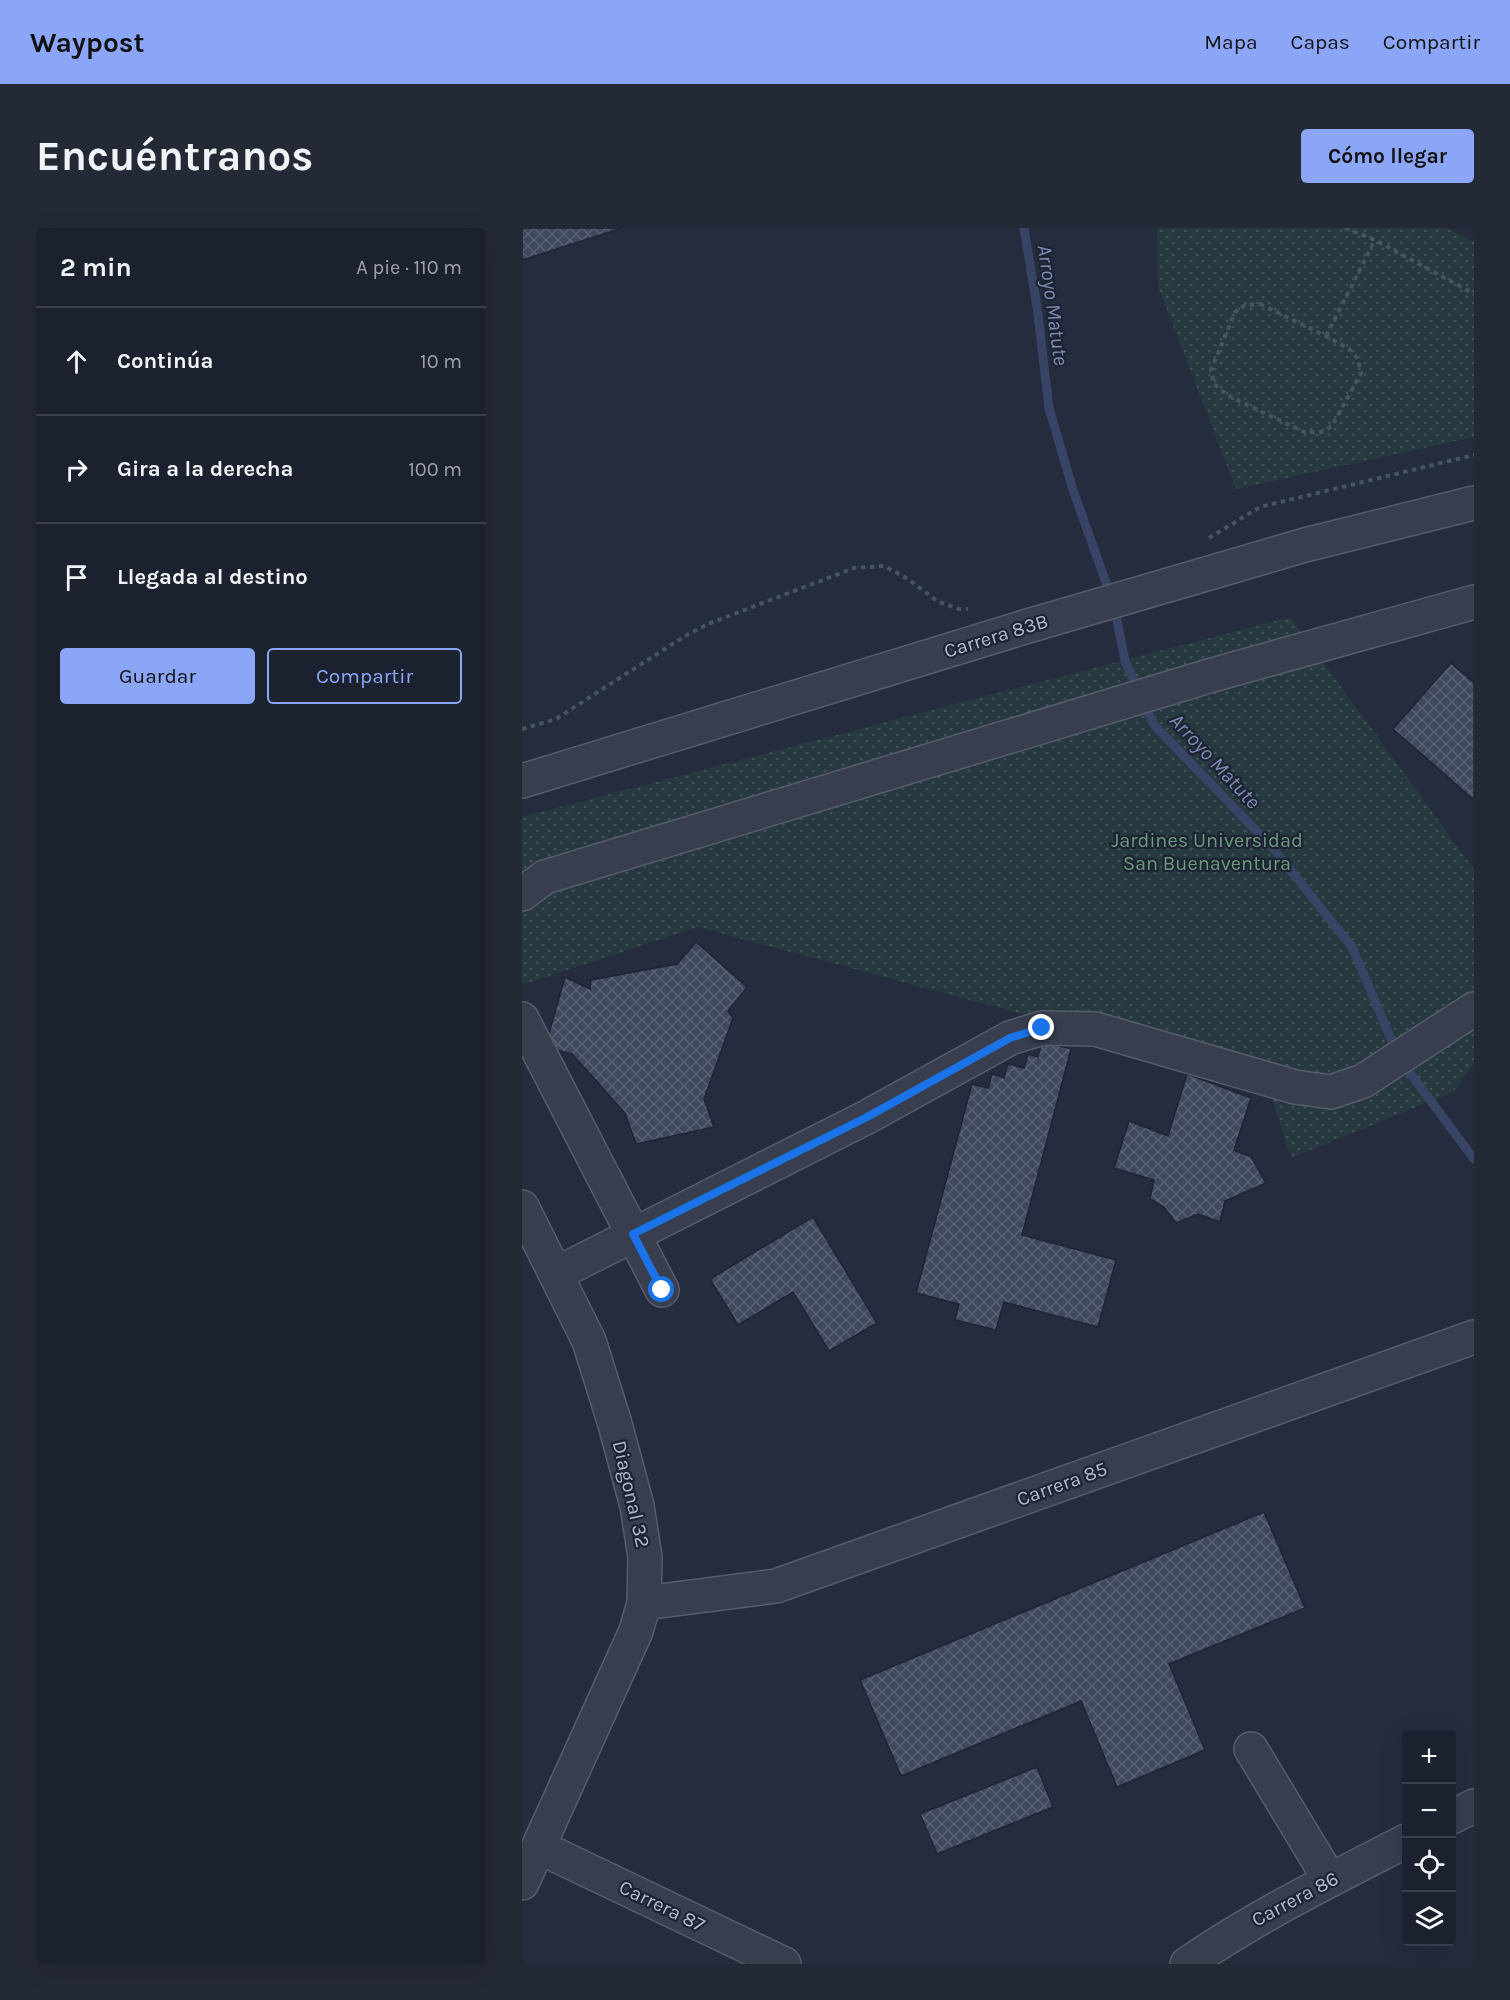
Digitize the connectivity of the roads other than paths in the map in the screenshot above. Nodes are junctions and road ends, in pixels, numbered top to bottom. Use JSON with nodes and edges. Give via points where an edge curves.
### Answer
{"nodes":[{"id":1,"x":1474,"y":503,"type":"edge"},
{"id":2,"x":1474,"y":602,"type":"edge"},
{"id":3,"x":522,"y":781,"type":"edge"},
{"id":4,"x":522,"y":894,"type":"edge"},
{"id":5,"x":1474,"y":1009,"type":"edge"},
{"id":6,"x":522,"y":1019,"type":"edge"},
{"id":7,"x":523,"y":1213,"type":"edge"},
{"id":8,"x":633,"y":1234,"type":"junction"},
{"id":9,"x":556,"y":1274,"type":"junction"},
{"id":10,"x":662,"y":1290,"type":"dead end"},
{"id":11,"x":1472,"y":1342,"type":"edge"},
{"id":12,"x":644,"y":1603,"type":"junction"},
{"id":13,"x":1251,"y":1749,"type":"dead end"},
{"id":14,"x":1474,"y":1806,"type":"edge"},
{"id":15,"x":1456,"y":1815,"type":"edge"},
{"id":16,"x":1402,"y":1843,"type":"edge"},
{"id":17,"x":539,"y":1848,"type":"junction"},
{"id":18,"x":1330,"y":1880,"type":"junction"},
{"id":19,"x":522,"y":1883,"type":"edge"},
{"id":20,"x":784,"y":1964,"type":"edge"},
{"id":21,"x":1188,"y":1964,"type":"edge"}],
"edges":[{"from":1,"to":3,"type":"street","name":"Carrera 83B","via":[[1305,545]]},
{"from":2,"to":4,"type":"street","via":[[1209,676],[545,877]]},
{"from":5,"to":8,"type":"street","via":[[1363,1081],[1331,1092],[1295,1087],[1095,1029],[1042,1028],[1010,1038],[867,1117]]},
{"from":6,"to":8,"type":"street"},
{"from":7,"to":9,"type":"street","name":"Diagonal 32"},
{"from":8,"to":9,"type":"street"},
{"from":8,"to":10,"type":"street"},
{"from":9,"to":12,"type":"street","name":"Diagonal 32","via":[[589,1341],[615,1424],[645,1557]]},
{"from":11,"to":12,"type":"street","name":"Carrera 85","via":[[776,1586]]},
{"from":12,"to":17,"type":"street","name":"Diagonal 32","via":[[627,1652]]},
{"from":13,"to":18,"type":"street"},
{"from":14,"to":15,"type":"street"},
{"from":16,"to":18,"type":"street","name":"Carrera 86"},
{"from":17,"to":19,"type":"street","name":"Diagonal 32"},
{"from":17,"to":20,"type":"street","name":"Carrera 87"},
{"from":18,"to":21,"type":"street","name":"Carrera 86","via":[[1266,1913]]}]}
